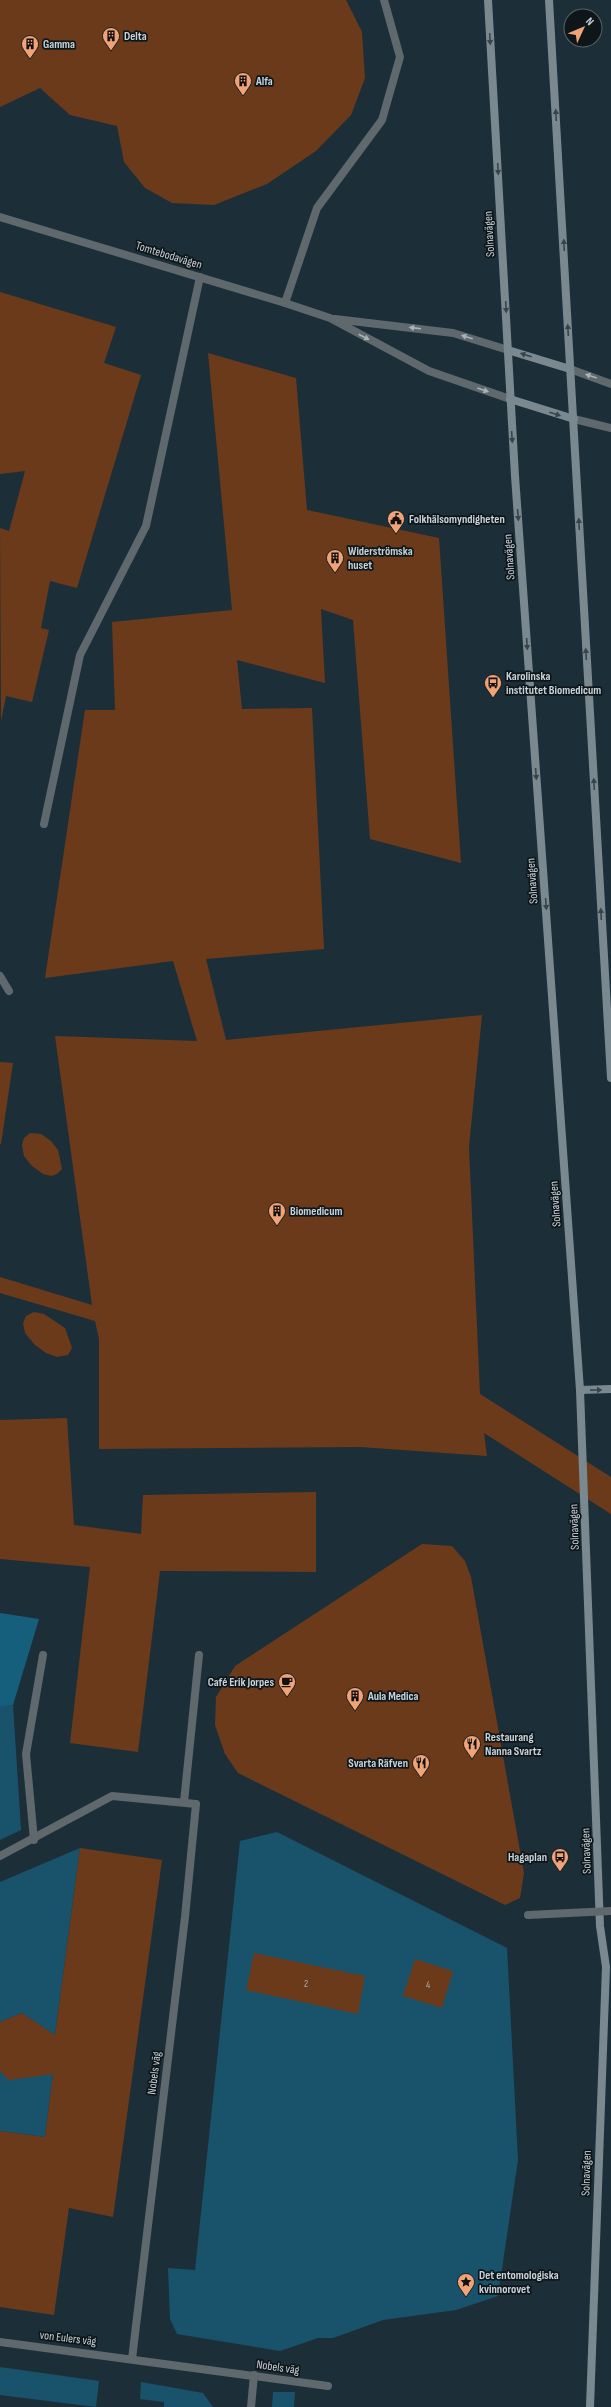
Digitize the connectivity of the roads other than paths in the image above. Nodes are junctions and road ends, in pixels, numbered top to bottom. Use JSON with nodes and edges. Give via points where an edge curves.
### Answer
{"nodes":[{"id":1,"x":384,"y":0,"type":"edge"},
{"id":2,"x":488,"y":0,"type":"edge"},
{"id":3,"x":549,"y":0,"type":"edge"},
{"id":4,"x":0,"y":218,"type":"edge"},
{"id":5,"x":200,"y":277,"type":"junction"},
{"id":6,"x":285,"y":303,"type":"junction"},
{"id":7,"x":330,"y":318,"type":"junction"},
{"id":8,"x":508,"y":350,"type":"junction"},
{"id":9,"x":570,"y":369,"type":"junction"},
{"id":10,"x":611,"y":384,"type":"edge"},
{"id":11,"x":510,"y":399,"type":"junction"},
{"id":12,"x":574,"y":419,"type":"junction"},
{"id":13,"x":611,"y":428,"type":"edge"},
{"id":14,"x":44,"y":824,"type":"dead end"},
{"id":15,"x":0,"y":976,"type":"edge"},
{"id":16,"x":9,"y":991,"type":"dead end"},
{"id":17,"x":611,"y":1078,"type":"edge"},
{"id":18,"x":611,"y":1389,"type":"edge"},
{"id":19,"x":580,"y":1390,"type":"junction"},
{"id":20,"x":43,"y":1655,"type":"dead end"},
{"id":21,"x":199,"y":1655,"type":"dead end"},
{"id":22,"x":184,"y":1802,"type":"junction"},
{"id":23,"x":34,"y":1840,"type":"junction"},
{"id":24,"x":0,"y":1856,"type":"edge"},
{"id":25,"x":611,"y":1911,"type":"edge"},
{"id":26,"x":528,"y":1915,"type":"dead end"},
{"id":27,"x":0,"y":2342,"type":"edge"},
{"id":28,"x":132,"y":2359,"type":"junction"},
{"id":29,"x":254,"y":2375,"type":"junction"},
{"id":30,"x":328,"y":2386,"type":"dead end"},
{"id":31,"x":251,"y":2407,"type":"edge"},
{"id":32,"x":590,"y":2407,"type":"edge"}],
"edges":[{"from":1,"to":6,"type":"street","via":[[400,58],[382,120],[317,208]]},
{"from":2,"to":8,"type":"main road","name":"Solnavägen","one_way":true},
{"from":9,"to":3,"type":"main road","one_way":true},
{"from":4,"to":5,"type":"street","name":"Tomtebodavägen"},
{"from":5,"to":6,"type":"street","name":"Tomtebodavägen"},
{"from":5,"to":14,"type":"street","via":[[146,526],[80,655]]},
{"from":6,"to":7,"type":"street","name":"Tomtebodavägen"},
{"from":8,"to":7,"type":"street","name":"Tomtebodavägen","one_way":true,"via":[[453,333]]},
{"from":7,"to":11,"type":"street","name":"Tomtebodavägen","one_way":true,"via":[[429,371]]},
{"from":9,"to":8,"type":"main road","one_way":true},
{"from":8,"to":11,"type":"main road","name":"Solnavägen"},
{"from":10,"to":9,"type":"street","one_way":true},
{"from":9,"to":12,"type":"main road"},
{"from":11,"to":12,"type":"main road","one_way":true},
{"from":11,"to":19,"type":"main road","name":"Solnavägen","one_way":true},
{"from":12,"to":13,"type":"street"},
{"from":17,"to":12,"type":"main road","one_way":true},
{"from":15,"to":16,"type":"street"},
{"from":19,"to":18,"type":"main road","one_way":true},
{"from":19,"to":32,"type":"main road","name":"Solnavägen","via":[[600,1926],[606,1967]]},
{"from":20,"to":23,"type":"street","via":[[26,1754]]},
{"from":21,"to":22,"type":"street"},
{"from":22,"to":23,"type":"street","via":[[112,1796]]},
{"from":22,"to":28,"type":"street","name":"Nobels väg","via":[[196,1804],[195,1819]]},
{"from":23,"to":24,"type":"street"},
{"from":25,"to":26,"type":"street","bridge":true},
{"from":27,"to":28,"type":"street","name":"von Eulers väg"},
{"from":28,"to":29,"type":"street","name":"Nobels väg"},
{"from":29,"to":30,"type":"street","name":"Nobels väg"},
{"from":29,"to":31,"type":"street"}]}
